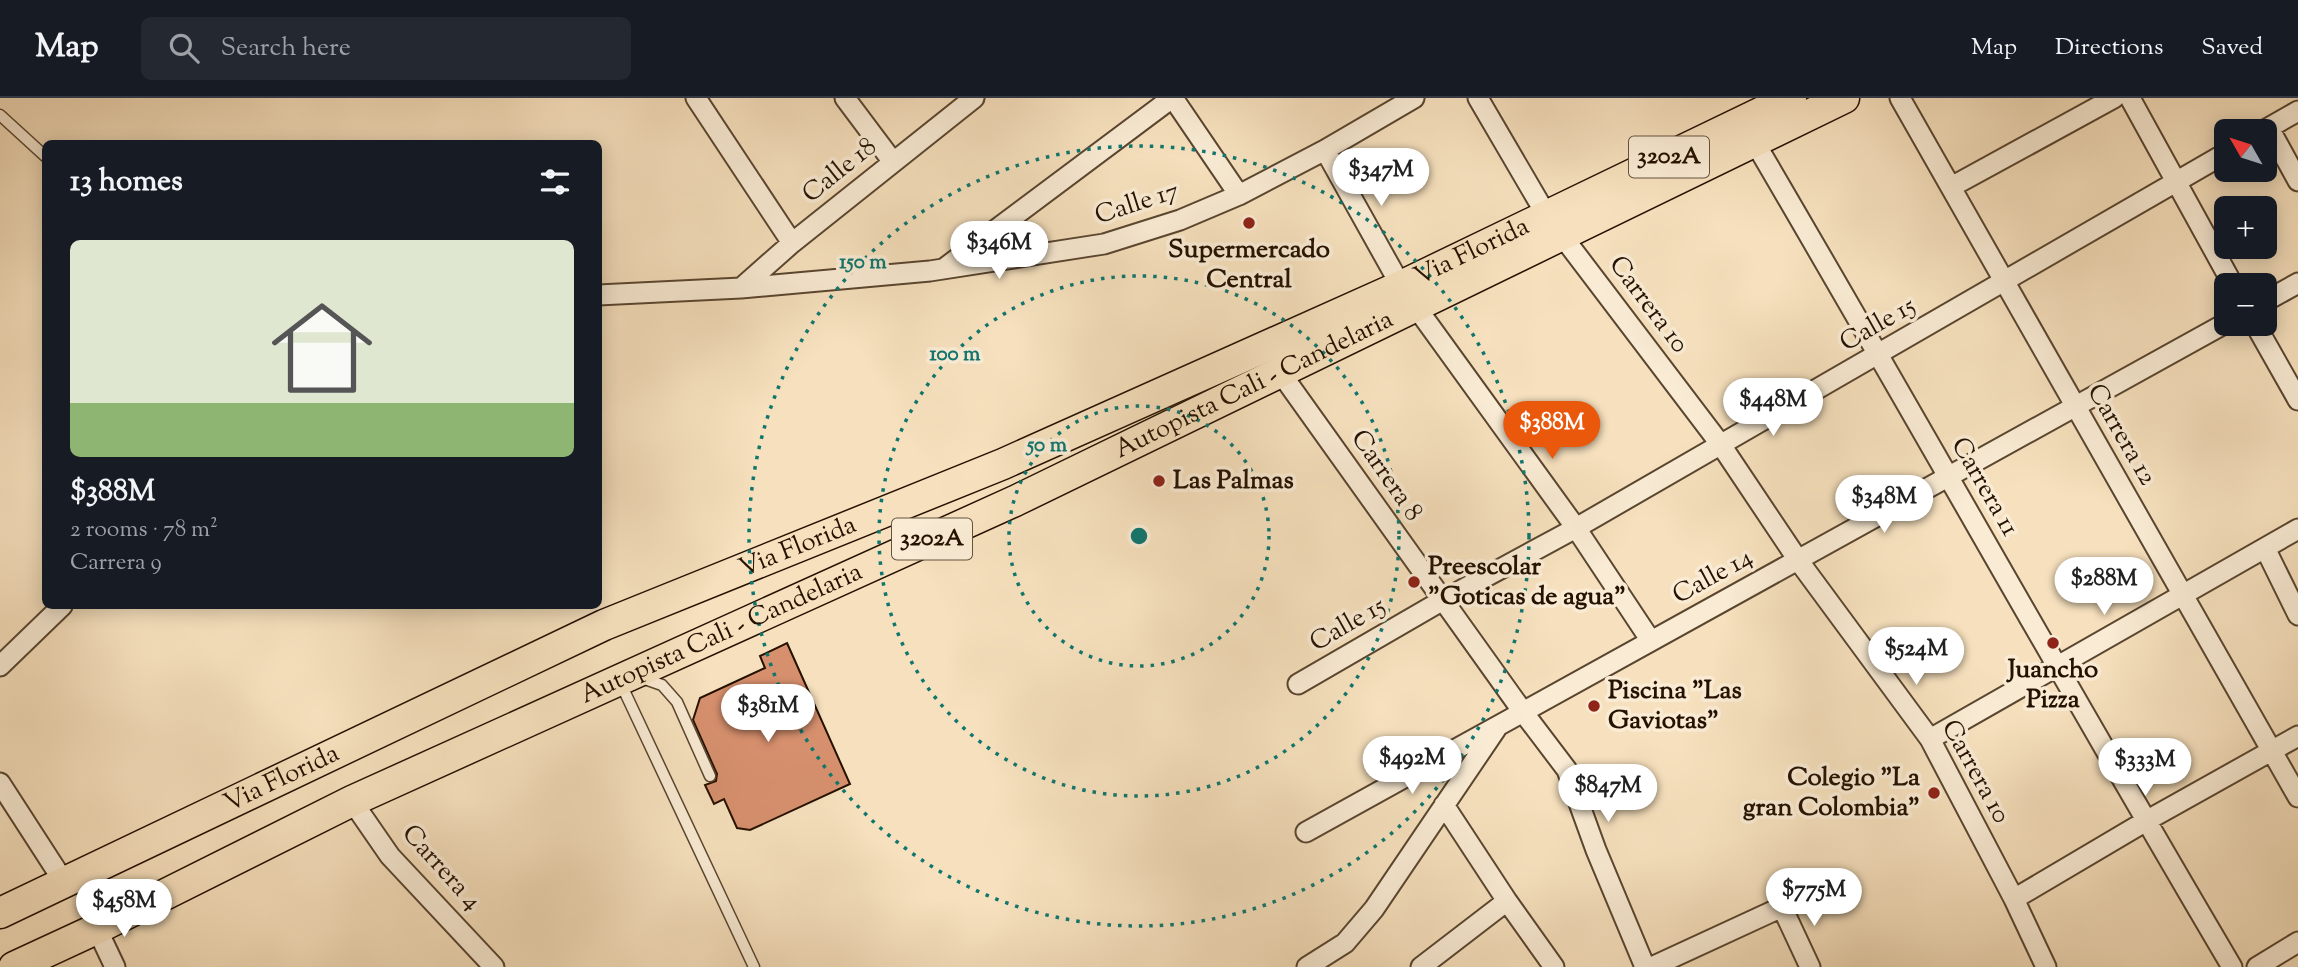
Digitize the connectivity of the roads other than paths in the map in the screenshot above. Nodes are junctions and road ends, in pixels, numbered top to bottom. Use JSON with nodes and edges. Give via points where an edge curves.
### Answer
{"nodes":[{"id":1,"x":696,"y":98,"type":"edge"},
{"id":2,"x":845,"y":98,"type":"edge"},
{"id":3,"x":974,"y":98,"type":"edge"},
{"id":4,"x":1172,"y":98,"type":"edge"},
{"id":5,"x":1414,"y":98,"type":"edge"},
{"id":6,"x":1478,"y":98,"type":"edge"},
{"id":7,"x":1791,"y":98,"type":"edge"},
{"id":8,"x":1844,"y":98,"type":"edge"},
{"id":9,"x":1900,"y":98,"type":"edge"},
{"id":10,"x":2114,"y":98,"type":"edge"},
{"id":11,"x":2130,"y":98,"type":"edge"},
{"id":12,"x":2298,"y":111,"type":"edge"},
{"id":13,"x":0,"y":115,"type":"edge"},
{"id":14,"x":2277,"y":123,"type":"edge"},
{"id":15,"x":1754,"y":141,"type":"junction"},
{"id":16,"x":2277,"y":148,"type":"edge"},
{"id":17,"x":1325,"y":150,"type":"junction"},
{"id":18,"x":42,"y":153,"type":"edge"},
{"id":19,"x":2214,"y":160,"type":"edge"},
{"id":20,"x":893,"y":162,"type":"junction"},
{"id":21,"x":2298,"y":181,"type":"edge"},
{"id":22,"x":2176,"y":182,"type":"junction"},
{"id":23,"x":1951,"y":187,"type":"junction"},
{"id":24,"x":1239,"y":195,"type":"junction"},
{"id":25,"x":1554,"y":225,"type":"junction"},
{"id":26,"x":792,"y":243,"type":"junction"},
{"id":27,"x":943,"y":270,"type":"junction"},
{"id":28,"x":2227,"y":273,"type":"edge"},
{"id":29,"x":2004,"y":282,"type":"junction"},
{"id":30,"x":2298,"y":283,"type":"edge"},
{"id":31,"x":741,"y":288,"type":"junction"},
{"id":32,"x":602,"y":295,"type":"edge"},
{"id":33,"x":2277,"y":295,"type":"edge"},
{"id":34,"x":1408,"y":297,"type":"junction"},
{"id":35,"x":2214,"y":330,"type":"edge"},
{"id":36,"x":2262,"y":336,"type":"edge"},
{"id":37,"x":1879,"y":354,"type":"junction"},
{"id":38,"x":1280,"y":372,"type":"junction"},
{"id":39,"x":2298,"y":400,"type":"edge"},
{"id":40,"x":2074,"y":407,"type":"junction"},
{"id":41,"x":1721,"y":445,"type":"junction"},
{"id":42,"x":1948,"y":477,"type":"junction"},
{"id":43,"x":1576,"y":528,"type":"junction"},
{"id":44,"x":2298,"y":529,"type":"edge"},
{"id":45,"x":2264,"y":548,"type":"junction"},
{"id":46,"x":1798,"y":560,"type":"junction"},
{"id":47,"x":2183,"y":595,"type":"junction"},
{"id":48,"x":1443,"y":600,"type":"junction"},
{"id":49,"x":59,"y":609,"type":"edge"},
{"id":50,"x":2298,"y":615,"type":"edge"},
{"id":51,"x":1651,"y":641,"type":"junction"},
{"id":52,"x":0,"y":666,"type":"edge"},
{"id":53,"x":2057,"y":666,"type":"junction"},
{"id":54,"x":628,"y":676,"type":"junction"},
{"id":55,"x":1298,"y":684,"type":"dead end"},
{"id":56,"x":1523,"y":712,"type":"junction"},
{"id":57,"x":1499,"y":725,"type":"junction"},
{"id":58,"x":2298,"y":736,"type":"edge"},
{"id":59,"x":1930,"y":739,"type":"junction"},
{"id":60,"x":2271,"y":751,"type":"junction"},
{"id":61,"x":710,"y":776,"type":"dead end"},
{"id":62,"x":0,"y":783,"type":"edge"},
{"id":63,"x":2298,"y":797,"type":"edge"},
{"id":64,"x":352,"y":801,"type":"junction"},
{"id":65,"x":1444,"y":805,"type":"junction"},
{"id":66,"x":2146,"y":821,"type":"junction"},
{"id":67,"x":1306,"y":832,"type":"dead end"},
{"id":68,"x":64,"y":882,"type":"junction"},
{"id":69,"x":2014,"y":899,"type":"junction"},
{"id":70,"x":1507,"y":901,"type":"junction"},
{"id":71,"x":0,"y":913,"type":"edge"},
{"id":72,"x":97,"y":929,"type":"junction"},
{"id":73,"x":2298,"y":942,"type":"edge"},
{"id":74,"x":1431,"y":964,"type":"edge"},
{"id":75,"x":14,"y":967,"type":"edge"},
{"id":76,"x":115,"y":967,"type":"edge"},
{"id":77,"x":494,"y":967,"type":"edge"},
{"id":78,"x":754,"y":967,"type":"edge"},
{"id":79,"x":1307,"y":967,"type":"edge"},
{"id":80,"x":1554,"y":967,"type":"edge"},
{"id":81,"x":1645,"y":967,"type":"edge"},
{"id":82,"x":1652,"y":967,"type":"edge"},
{"id":83,"x":1811,"y":967,"type":"edge"},
{"id":84,"x":2046,"y":967,"type":"edge"},
{"id":85,"x":2232,"y":967,"type":"edge"},
{"id":86,"x":2257,"y":967,"type":"edge"}],
"edges":[{"from":1,"to":26,"type":"street"},
{"from":2,"to":20,"type":"street"},
{"from":3,"to":20,"type":"street","name":"Calle 18"},
{"from":4,"to":24,"type":"street"},
{"from":4,"to":27,"type":"street"},
{"from":5,"to":17,"type":"street","name":"Calle 17"},
{"from":6,"to":25,"type":"street","name":"Carrera 10"},
{"from":7,"to":25,"type":"main road","name":"Via Florida","number":"3202A"},
{"from":8,"to":15,"type":"main road","name":"Autopista Cali - Candelaria","number":"3202A"},
{"from":9,"to":23,"type":"street","name":"Carrera 12"},
{"from":10,"to":23,"type":"street"},
{"from":11,"to":22,"type":"street"},
{"from":12,"to":14,"type":"street"},
{"from":13,"to":18,"type":"lane"},
{"from":15,"to":25,"type":"main road","name":"Autopista Cali - Candelaria","number":"3202A"},
{"from":15,"to":37,"type":"street","name":"Carrera 11"},
{"from":16,"to":21,"type":"street"},
{"from":17,"to":24,"type":"street","name":"Calle 17"},
{"from":17,"to":34,"type":"street"},
{"from":19,"to":22,"type":"street","name":"Calle 15"},
{"from":20,"to":26,"type":"street","name":"Calle 18"},
{"from":22,"to":28,"type":"street"},
{"from":22,"to":29,"type":"street","name":"Calle 15"},
{"from":23,"to":29,"type":"street","name":"Carrera 12"},
{"from":24,"to":27,"type":"street","name":"Calle 17","via":[[1104,244]]},
{"from":25,"to":34,"type":"main road","name":"Autopista Cali - Candelaria","number":"3202A"},
{"from":25,"to":41,"type":"street","name":"Carrera 10"},
{"from":26,"to":31,"type":"street","name":"Calle 18"},
{"from":27,"to":31,"type":"street","name":"Calle 17"},
{"from":29,"to":37,"type":"street","name":"Calle 15"},
{"from":29,"to":40,"type":"street","name":"Carrera 12"},
{"from":30,"to":33,"type":"street"},
{"from":31,"to":32,"type":"street","name":"Calle 17"},
{"from":34,"to":38,"type":"main road","name":"Autopista Cali - Candelaria","number":"3202A"},
{"from":34,"to":43,"type":"street"},
{"from":34,"to":68,"type":"main road","name":"Via Florida","number":"3202A","via":[[604,625]]},
{"from":35,"to":40,"type":"street","name":"Calle 14"},
{"from":36,"to":39,"type":"street"},
{"from":37,"to":41,"type":"street","name":"Calle 15"},
{"from":37,"to":42,"type":"street","name":"Carrera 11"},
{"from":38,"to":48,"type":"street","name":"Carrera 8"},
{"from":38,"to":54,"type":"main road","name":"Autopista Cali - Candelaria","number":"3202A","via":[[1015,501]]},
{"from":40,"to":42,"type":"street","name":"Calle 14"},
{"from":40,"to":47,"type":"street","name":"Carrera 12"},
{"from":41,"to":43,"type":"street","name":"Calle 15"},
{"from":41,"to":46,"type":"street","name":"Carrera 10"},
{"from":42,"to":46,"type":"street","name":"Calle 14"},
{"from":42,"to":53,"type":"street","name":"Carrera 11"},
{"from":43,"to":48,"type":"street","name":"Calle 15"},
{"from":43,"to":51,"type":"street"},
{"from":44,"to":45,"type":"street"},
{"from":45,"to":47,"type":"street"},
{"from":45,"to":50,"type":"street"},
{"from":46,"to":51,"type":"street","name":"Calle 14"},
{"from":46,"to":59,"type":"street","name":"Carrera 10"},
{"from":47,"to":53,"type":"street"},
{"from":47,"to":60,"type":"street","name":"Carrera 12"},
{"from":48,"to":55,"type":"street","name":"Calle 15"},
{"from":48,"to":56,"type":"street","name":"Carrera 8"},
{"from":49,"to":52,"type":"street"},
{"from":51,"to":56,"type":"street","name":"Calle 14"},
{"from":53,"to":59,"type":"street"},
{"from":53,"to":66,"type":"street","name":"Carrera 11"},
{"from":54,"to":61,"type":"lane","via":[[670,691]]},
{"from":54,"to":64,"type":"main road","name":"Autopista Cali - Candelaria","number":"3202A"},
{"from":54,"to":78,"type":"lane"},
{"from":56,"to":57,"type":"street","name":"Calle 14"},
{"from":56,"to":81,"type":"street","name":"Carrera 8","via":[[1567,770]]},
{"from":57,"to":65,"type":"street","name":"Calle 14"},
{"from":57,"to":67,"type":"street"},
{"from":58,"to":60,"type":"street"},
{"from":59,"to":69,"type":"street","name":"Carrera 10"},
{"from":60,"to":63,"type":"street","name":"Carrera 12"},
{"from":60,"to":66,"type":"street"},
{"from":62,"to":68,"type":"street"},
{"from":64,"to":72,"type":"main road","name":"Autopista Cali - Candelaria","number":"3202A"},
{"from":64,"to":77,"type":"street","name":"Carrera 4","via":[[390,856]]},
{"from":65,"to":70,"type":"street"},
{"from":65,"to":79,"type":"street","name":"Calle 14","via":[[1374,909],[1345,943]]},
{"from":66,"to":69,"type":"street"},
{"from":66,"to":85,"type":"street","name":"Carrera 11"},
{"from":68,"to":71,"type":"main road","name":"Via Florida","number":"3202A"},
{"from":69,"to":84,"type":"street","name":"Carrera 10"},
{"from":70,"to":74,"type":"street"},
{"from":70,"to":80,"type":"street"},
{"from":72,"to":75,"type":"main road","name":"Autopista Cali - Candelaria","number":"3202A"},
{"from":72,"to":76,"type":"street"},
{"from":73,"to":86,"type":"street"},
{"from":82,"to":83,"type":"street","via":[[1782,906]]}]}
